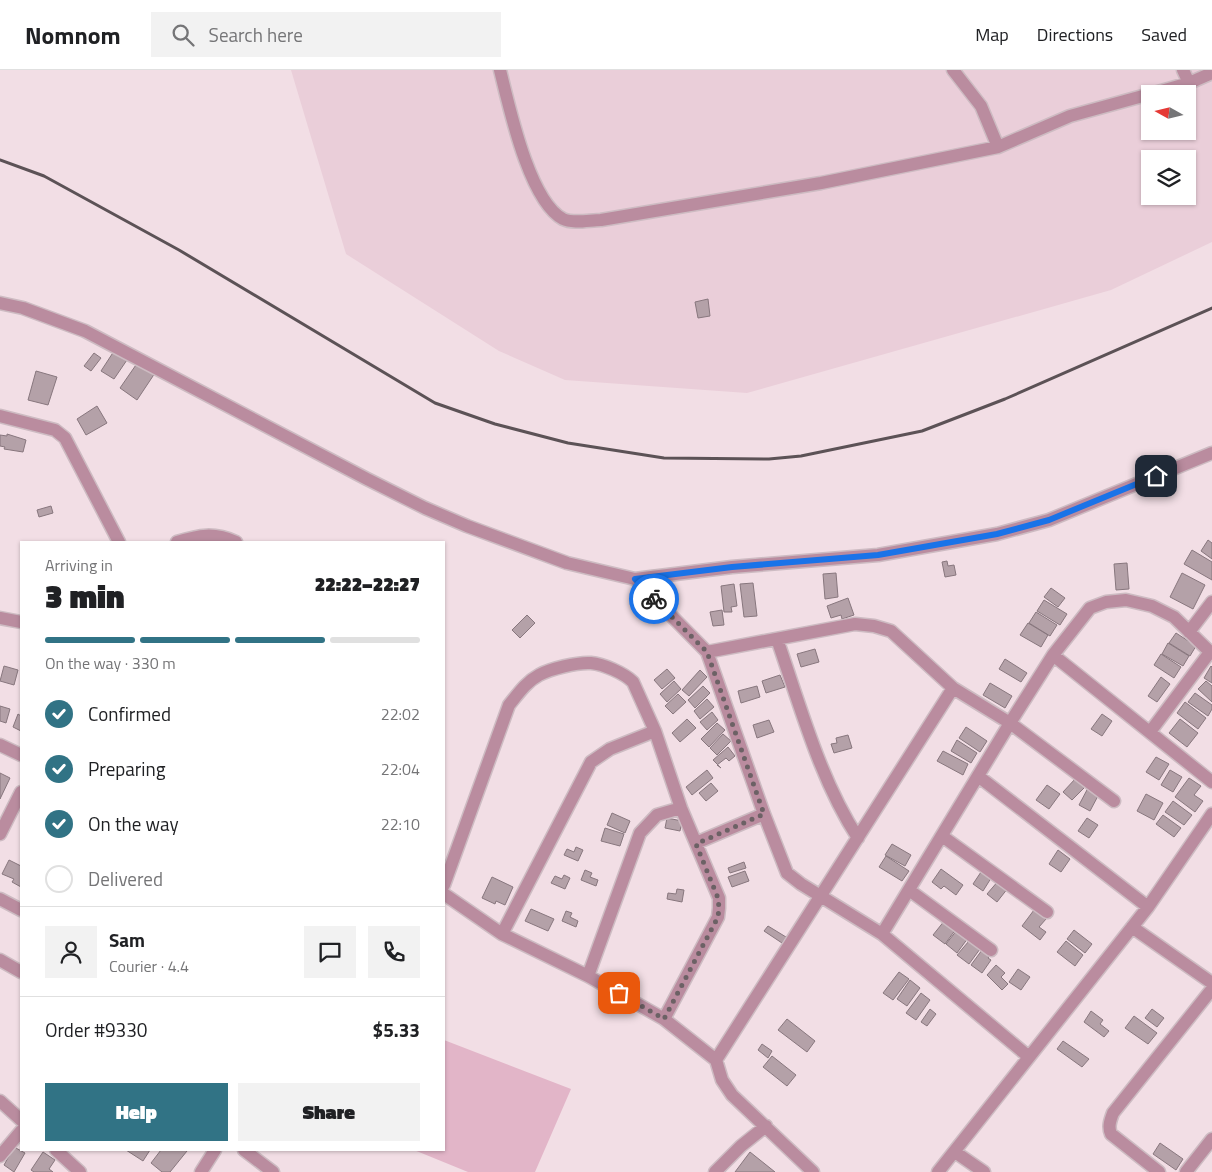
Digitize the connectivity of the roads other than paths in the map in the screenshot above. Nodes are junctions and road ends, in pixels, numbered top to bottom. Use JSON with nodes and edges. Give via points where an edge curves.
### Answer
{"nodes":[{"id":1,"x":500,"y":70,"type":"edge"},
{"id":2,"x":953,"y":70,"type":"edge"},
{"id":3,"x":1183,"y":70,"type":"edge"},
{"id":4,"x":1212,"y":73,"type":"edge"},
{"id":5,"x":1189,"y":83,"type":"junction"},
{"id":6,"x":1182,"y":85,"type":"edge"},
{"id":7,"x":1141,"y":97,"type":"edge"},
{"id":8,"x":998,"y":147,"type":"junction"},
{"id":9,"x":0,"y":303,"type":"edge"},
{"id":10,"x":0,"y":416,"type":"edge"},
{"id":11,"x":1212,"y":454,"type":"edge"},
{"id":12,"x":118,"y":541,"type":"edge"},
{"id":13,"x":181,"y":541,"type":"edge"},
{"id":14,"x":234,"y":541,"type":"edge"},
{"id":15,"x":635,"y":579,"type":"junction"},
{"id":16,"x":1212,"y":602,"type":"edge"},
{"id":17,"x":0,"y":618,"type":"edge"},
{"id":18,"x":20,"y":622,"type":"edge"},
{"id":19,"x":1189,"y":632,"type":"junction"},
{"id":20,"x":777,"y":639,"type":"junction"},
{"id":21,"x":707,"y":652,"type":"junction"},
{"id":22,"x":1053,"y":655,"type":"junction"},
{"id":23,"x":953,"y":688,"type":"junction"},
{"id":24,"x":1010,"y":723,"type":"junction"},
{"id":25,"x":655,"y":731,"type":"junction"},
{"id":26,"x":1150,"y":732,"type":"junction"},
{"id":27,"x":0,"y":745,"type":"edge"},
{"id":28,"x":20,"y":755,"type":"edge"},
{"id":29,"x":978,"y":776,"type":"junction"},
{"id":30,"x":1212,"y":782,"type":"edge"},
{"id":31,"x":20,"y":797,"type":"edge"},
{"id":32,"x":1114,"y":801,"type":"dead end"},
{"id":33,"x":681,"y":808,"type":"junction"},
{"id":34,"x":764,"y":814,"type":"junction"},
{"id":35,"x":1212,"y":814,"type":"edge"},
{"id":36,"x":0,"y":834,"type":"edge"},
{"id":37,"x":942,"y":836,"type":"junction"},
{"id":38,"x":858,"y":838,"type":"junction"},
{"id":39,"x":696,"y":844,"type":"junction"},
{"id":40,"x":445,"y":882,"type":"edge"},
{"id":41,"x":909,"y":890,"type":"junction"},
{"id":42,"x":445,"y":895,"type":"edge"},
{"id":43,"x":821,"y":897,"type":"junction"},
{"id":44,"x":0,"y":899,"type":"edge"},
{"id":45,"x":1148,"y":907,"type":"junction"},
{"id":46,"x":20,"y":909,"type":"edge"},
{"id":47,"x":1047,"y":912,"type":"dead end"},
{"id":48,"x":1132,"y":927,"type":"junction"},
{"id":49,"x":502,"y":934,"type":"junction"},
{"id":50,"x":882,"y":934,"type":"junction"},
{"id":51,"x":991,"y":950,"type":"dead end"},
{"id":52,"x":0,"y":960,"type":"edge"},
{"id":53,"x":20,"y":971,"type":"edge"},
{"id":54,"x":588,"y":976,"type":"junction"},
{"id":55,"x":1212,"y":983,"type":"edge"},
{"id":56,"x":1212,"y":989,"type":"edge"},
{"id":57,"x":664,"y":1019,"type":"junction"},
{"id":58,"x":1029,"y":1057,"type":"junction"},
{"id":59,"x":716,"y":1060,"type":"junction"},
{"id":60,"x":0,"y":1101,"type":"edge"},
{"id":61,"x":20,"y":1119,"type":"edge"},
{"id":62,"x":766,"y":1126,"type":"junction"},
{"id":63,"x":20,"y":1132,"type":"edge"},
{"id":64,"x":1212,"y":1139,"type":"edge"},
{"id":65,"x":57,"y":1151,"type":"edge"},
{"id":66,"x":214,"y":1151,"type":"edge"},
{"id":67,"x":245,"y":1151,"type":"edge"},
{"id":68,"x":954,"y":1152,"type":"junction"},
{"id":69,"x":0,"y":1156,"type":"edge"},
{"id":70,"x":806,"y":1170,"type":"edge"},
{"id":71,"x":80,"y":1172,"type":"edge"},
{"id":72,"x":201,"y":1172,"type":"edge"},
{"id":73,"x":273,"y":1172,"type":"edge"},
{"id":74,"x":715,"y":1172,"type":"edge"},
{"id":75,"x":938,"y":1172,"type":"edge"},
{"id":76,"x":984,"y":1172,"type":"edge"},
{"id":77,"x":1160,"y":1172,"type":"edge"},
{"id":78,"x":1186,"y":1172,"type":"edge"}],
"edges":[{"from":1,"to":8,"type":"street","via":[[518,144],[542,198],[564,219],[601,220],[821,183]]},
{"from":2,"to":8,"type":"street","via":[[981,106]]},
{"from":3,"to":5,"type":"street"},
{"from":4,"to":5,"type":"street"},
{"from":5,"to":6,"type":"street"},
{"from":7,"to":8,"type":"street","via":[[1070,116]]},
{"from":9,"to":15,"type":"street","via":[[85,331],[425,508],[566,563]]},
{"from":10,"to":12,"type":"street","via":[[55,430],[65,438]]},
{"from":11,"to":15,"type":"street","via":[[1049,520],[997,534],[878,555]]},
{"from":13,"to":14,"type":"street","via":[[208,535]]},
{"from":15,"to":21,"type":"street"},
{"from":16,"to":19,"type":"street"},
{"from":17,"to":18,"type":"street"},
{"from":19,"to":22,"type":"street","via":[[1174,618],[1152,606],[1126,600],[1106,602],[1090,608]]},
{"from":19,"to":26,"type":"street","via":[[1210,652]]},
{"from":20,"to":21,"type":"street"},
{"from":20,"to":23,"type":"street","via":[[854,624],[892,631]]},
{"from":20,"to":38,"type":"street","via":[[827,779]]},
{"from":21,"to":34,"type":"street"},
{"from":22,"to":24,"type":"street"},
{"from":22,"to":26,"type":"street"},
{"from":23,"to":24,"type":"street"},
{"from":23,"to":38,"type":"street"},
{"from":24,"to":29,"type":"street"},
{"from":24,"to":32,"type":"street"},
{"from":25,"to":33,"type":"street"},
{"from":25,"to":40,"type":"street","via":[[632,682],[618,672],[591,663],[564,666],[540,674],[527,683],[508,705]]},
{"from":25,"to":49,"type":"street","via":[[610,749],[591,762]]},
{"from":26,"to":30,"type":"street"},
{"from":27,"to":28,"type":"street"},
{"from":29,"to":37,"type":"street"},
{"from":29,"to":45,"type":"street"},
{"from":31,"to":36,"type":"street"},
{"from":33,"to":39,"type":"street"},
{"from":33,"to":54,"type":"street","via":[[657,815],[640,833]]},
{"from":34,"to":39,"type":"street"},
{"from":34,"to":43,"type":"street","via":[[788,873]]},
{"from":35,"to":45,"type":"street"},
{"from":37,"to":41,"type":"street"},
{"from":37,"to":47,"type":"street"},
{"from":38,"to":43,"type":"street"},
{"from":39,"to":57,"type":"street","via":[[718,898],[718,917]]},
{"from":41,"to":50,"type":"street"},
{"from":41,"to":51,"type":"street"},
{"from":42,"to":49,"type":"street"},
{"from":43,"to":50,"type":"street"},
{"from":43,"to":59,"type":"street"},
{"from":44,"to":46,"type":"street"},
{"from":45,"to":48,"type":"street"},
{"from":48,"to":55,"type":"street"},
{"from":48,"to":58,"type":"street"},
{"from":49,"to":54,"type":"street"},
{"from":50,"to":58,"type":"street"},
{"from":52,"to":53,"type":"street"},
{"from":54,"to":57,"type":"street"},
{"from":56,"to":77,"type":"street","via":[[1113,1113],[1110,1122],[1111,1134]]},
{"from":57,"to":59,"type":"street"},
{"from":58,"to":68,"type":"street"},
{"from":59,"to":62,"type":"street","via":[[722,1080],[732,1094]]},
{"from":60,"to":61,"type":"street"},
{"from":62,"to":70,"type":"street"},
{"from":62,"to":74,"type":"street"},
{"from":63,"to":69,"type":"street"},
{"from":64,"to":78,"type":"street"},
{"from":65,"to":71,"type":"street"},
{"from":66,"to":72,"type":"street"},
{"from":67,"to":73,"type":"street"},
{"from":68,"to":75,"type":"street"},
{"from":68,"to":76,"type":"street"}]}
